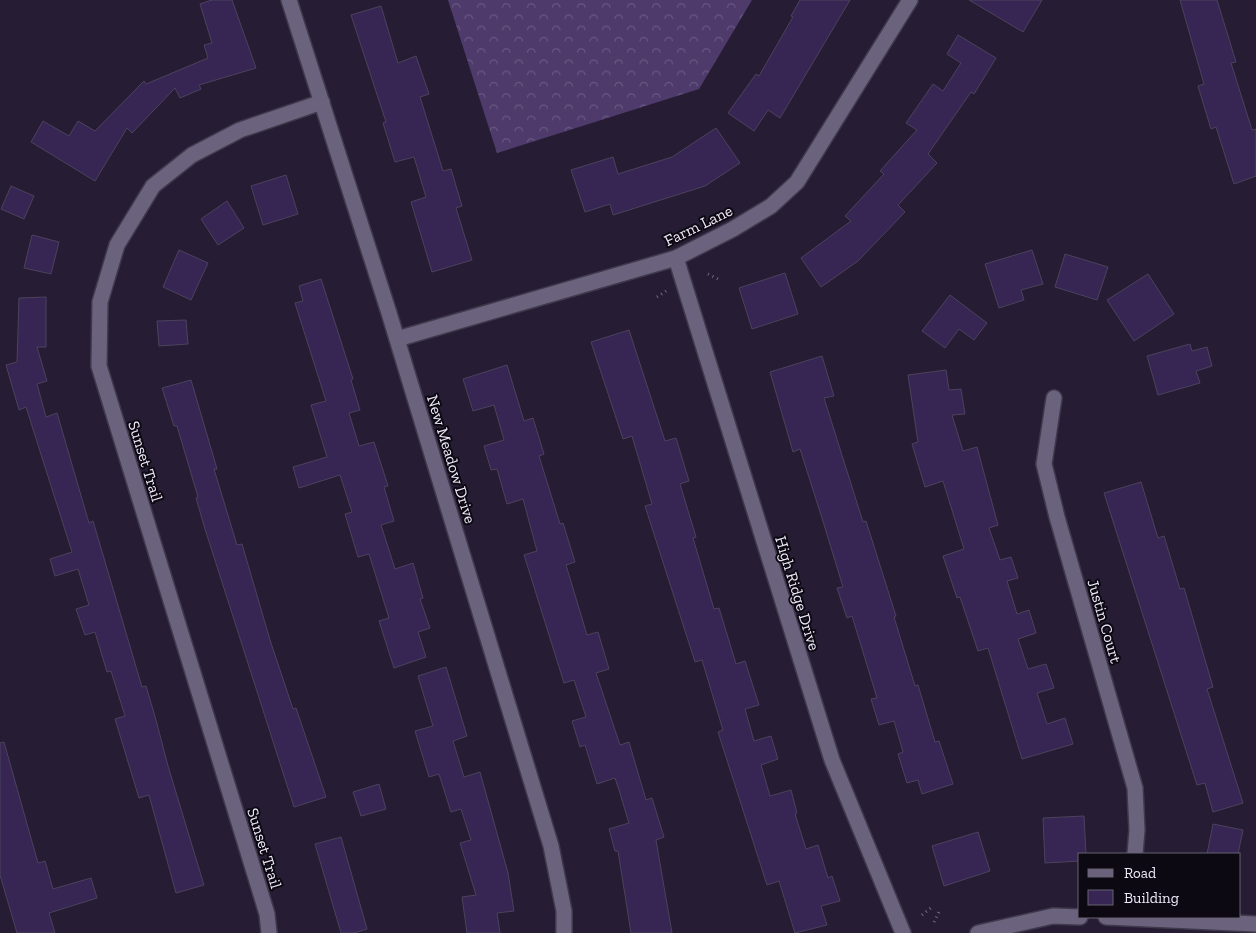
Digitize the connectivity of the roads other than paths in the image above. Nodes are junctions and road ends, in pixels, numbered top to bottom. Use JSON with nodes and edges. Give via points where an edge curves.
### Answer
{"nodes":[{"id":1,"x":289,"y":0,"type":"edge"},
{"id":2,"x":910,"y":0,"type":"edge"},
{"id":3,"x":322,"y":102,"type":"junction"},
{"id":4,"x":676,"y":258,"type":"junction"},
{"id":5,"x":398,"y":339,"type":"junction"},
{"id":6,"x":1054,"y":398,"type":"dead end"},
{"id":7,"x":1135,"y":853,"type":"edge"},
{"id":8,"x":1078,"y":916,"type":"edge"},
{"id":9,"x":1148,"y":918,"type":"edge"},
{"id":10,"x":1256,"y":924,"type":"edge"},
{"id":11,"x":270,"y":933,"type":"edge"},
{"id":12,"x":564,"y":933,"type":"edge"},
{"id":13,"x":903,"y":933,"type":"edge"},
{"id":14,"x":978,"y":933,"type":"edge"}],
"edges":[{"from":1,"to":3,"type":"street","name":"New Meadow Drive"},
{"from":2,"to":4,"type":"street","name":"Farm Lane","via":[[797,182],[771,206]]},
{"from":3,"to":5,"type":"street","name":"New Meadow Drive"},
{"from":3,"to":11,"type":"street","name":"Sunset Trail","via":[[240,130],[192,155],[153,186],[117,245],[100,302],[99,366],[267,914]]},
{"from":4,"to":5,"type":"street","name":"Farm Lane"},
{"from":4,"to":13,"type":"street","name":"High Ridge Drive","via":[[832,760]]},
{"from":5,"to":12,"type":"street","name":"New Meadow Drive","via":[[551,846],[564,911]]},
{"from":6,"to":7,"type":"street","name":"Justin Court","via":[[1044,464],[1135,788]]},
{"from":8,"to":14,"type":"street","via":[[1053,916]]},
{"from":9,"to":10,"type":"street"}]}
